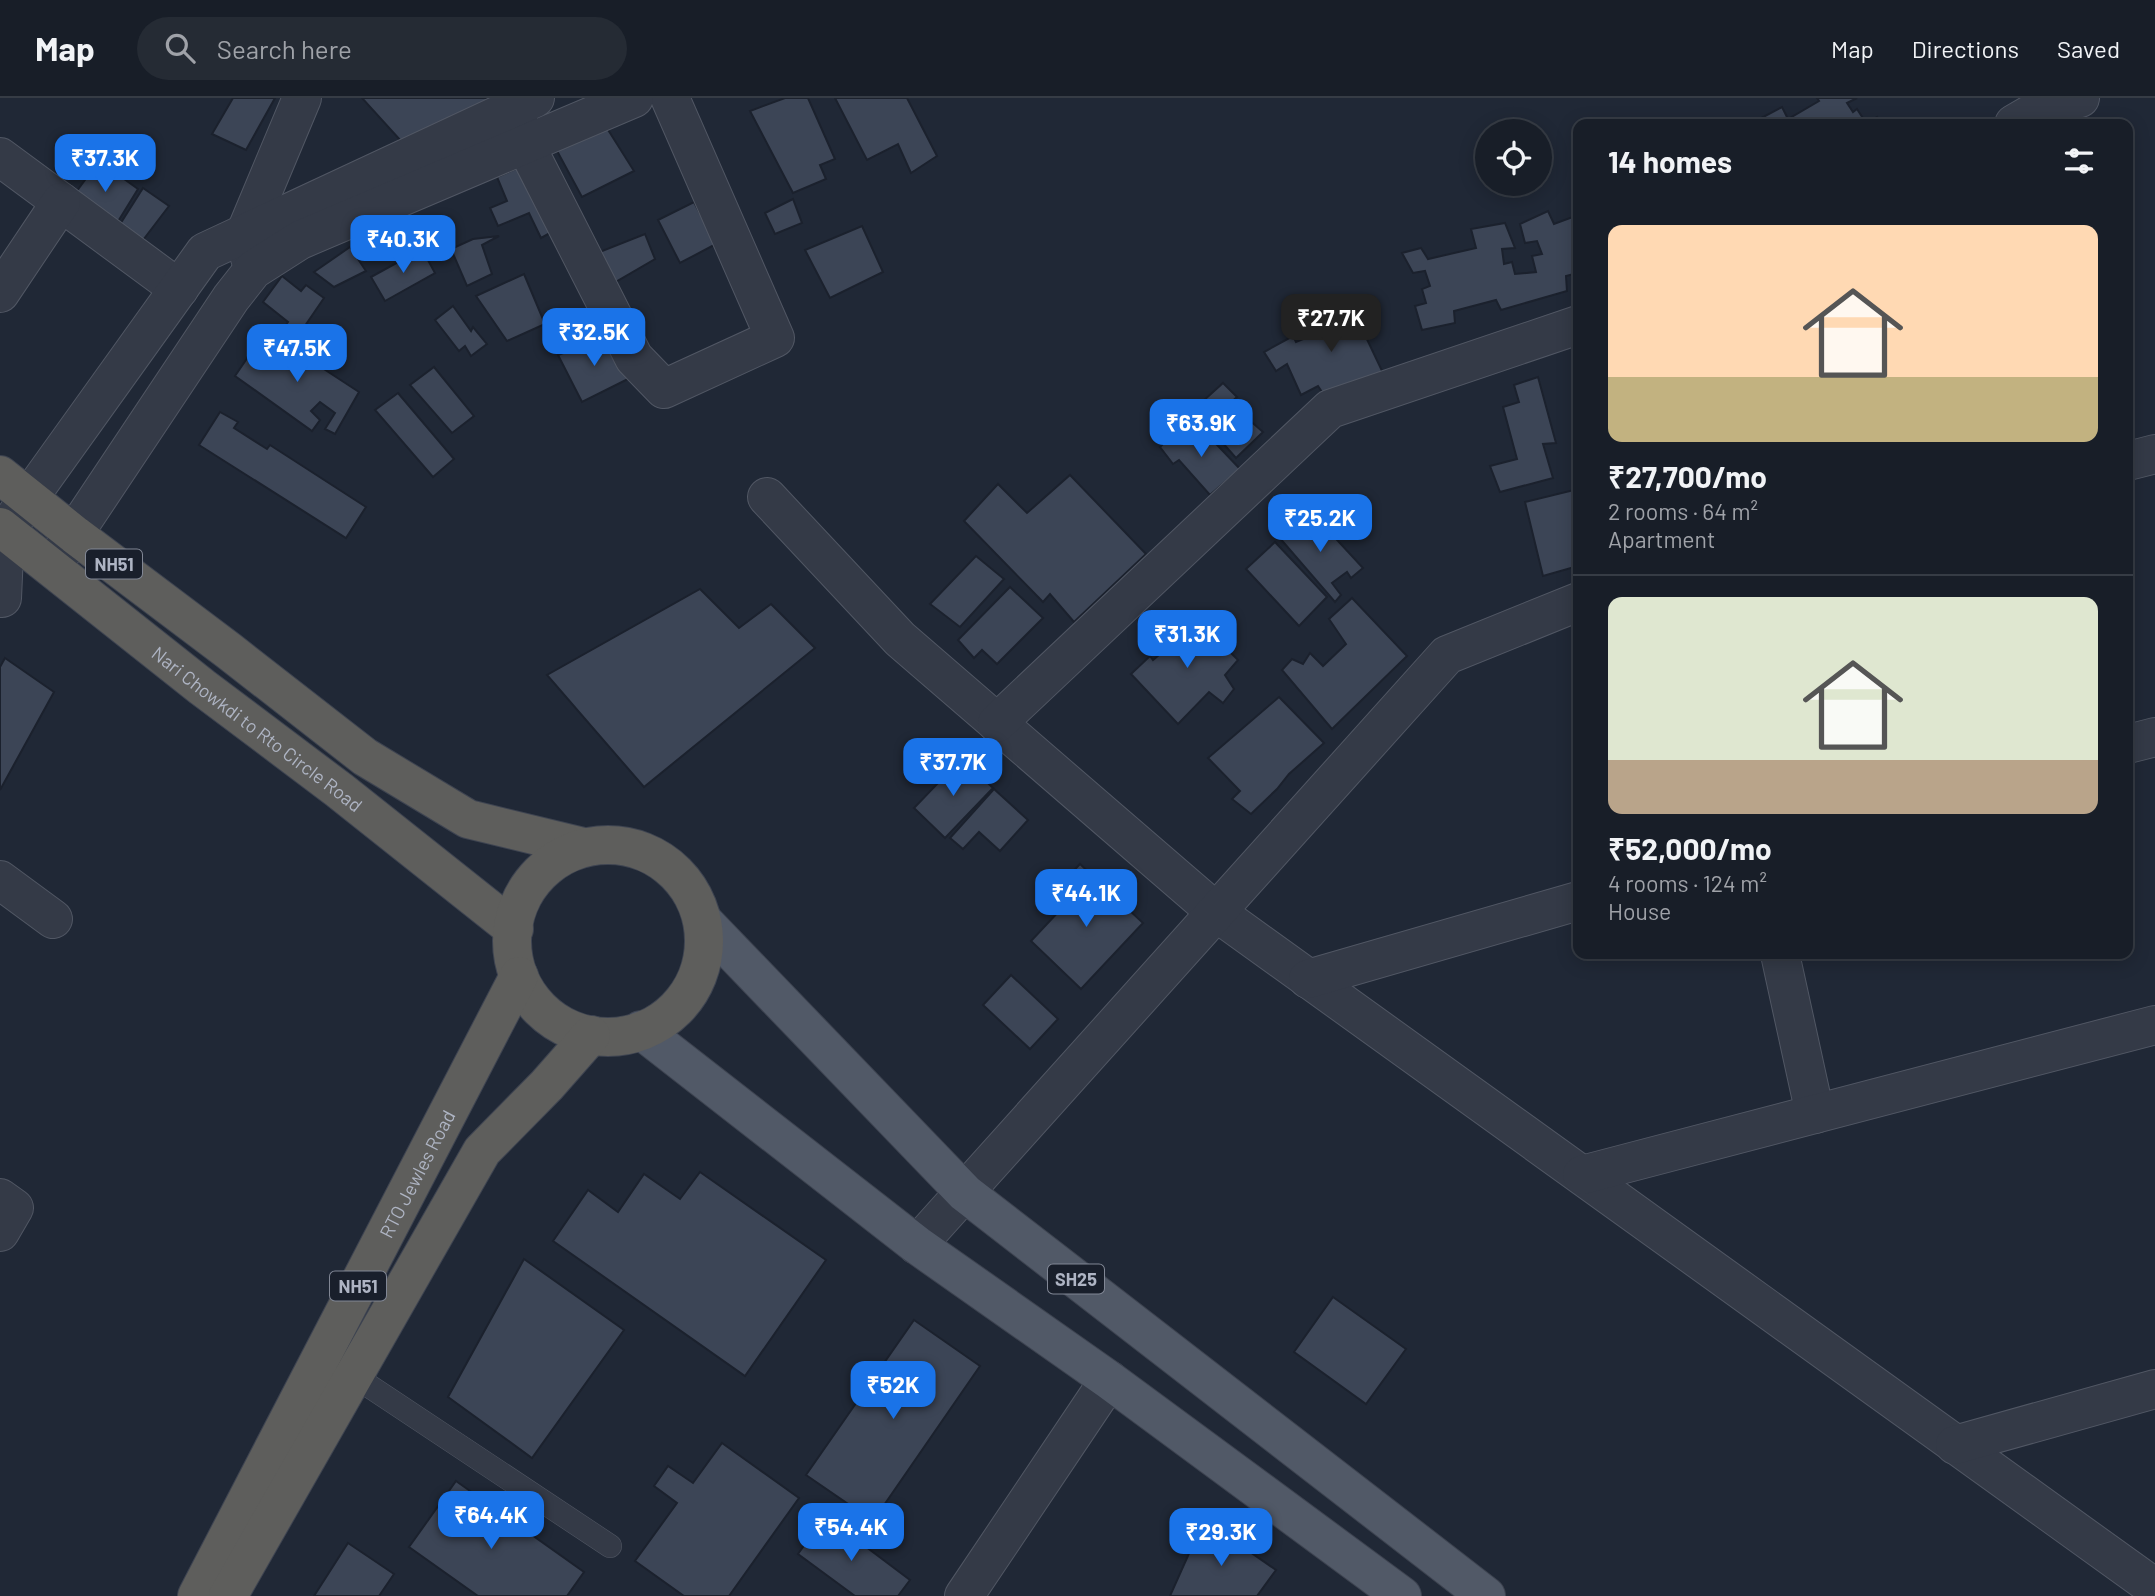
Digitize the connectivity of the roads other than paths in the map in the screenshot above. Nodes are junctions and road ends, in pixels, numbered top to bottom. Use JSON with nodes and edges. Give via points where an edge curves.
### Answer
{"nodes":[{"id":1,"x":302,"y":98,"type":"edge"},
{"id":2,"x":634,"y":98,"type":"edge"},
{"id":3,"x":670,"y":98,"type":"edge"},
{"id":4,"x":2080,"y":98,"type":"edge"},
{"id":5,"x":525,"y":103,"type":"edge"},
{"id":6,"x":2023,"y":119,"type":"edge"},
{"id":7,"x":526,"y":144,"type":"junction"},
{"id":8,"x":0,"y":157,"type":"edge"},
{"id":9,"x":61,"y":201,"type":"junction"},
{"id":10,"x":244,"y":234,"type":"junction"},
{"id":11,"x":253,"y":270,"type":"junction"},
{"id":12,"x":179,"y":289,"type":"junction"},
{"id":13,"x":0,"y":293,"type":"edge"},
{"id":14,"x":1573,"y":326,"type":"edge"},
{"id":15,"x":2155,"y":454,"type":"edge"},
{"id":16,"x":2133,"y":460,"type":"edge"},
{"id":17,"x":14,"y":486,"type":"edge"},
{"id":18,"x":767,"y":497,"type":"dead end"},
{"id":19,"x":2,"y":529,"type":"edge"},
{"id":20,"x":75,"y":535,"type":"junction"},
{"id":21,"x":51,"y":568,"type":"junction"},
{"id":22,"x":1,"y":598,"type":"edge"},
{"id":23,"x":1573,"y":604,"type":"edge"},
{"id":24,"x":997,"y":723,"type":"junction"},
{"id":25,"x":2155,"y":737,"type":"edge"},
{"id":26,"x":2133,"y":743,"type":"edge"},
{"id":27,"x":583,"y":847,"type":"junction"},
{"id":28,"x":0,"y":880,"type":"edge"},
{"id":29,"x":1573,"y":902,"type":"edge"},
{"id":30,"x":1216,"y":912,"type":"junction"},
{"id":31,"x":53,"y":919,"type":"dead end"},
{"id":32,"x":703,"y":921,"type":"junction"},
{"id":33,"x":514,"y":929,"type":"junction"},
{"id":34,"x":1781,"y":959,"type":"edge"},
{"id":35,"x":519,"y":976,"type":"junction"},
{"id":36,"x":1308,"y":979,"type":"junction"},
{"id":37,"x":2155,"y":1025,"type":"edge"},
{"id":38,"x":641,"y":1030,"type":"junction"},
{"id":39,"x":591,"y":1035,"type":"junction"},
{"id":40,"x":1815,"y":1114,"type":"junction"},
{"id":41,"x":1581,"y":1175,"type":"junction"},
{"id":42,"x":965,"y":1193,"type":"junction"},
{"id":43,"x":0,"y":1198,"type":"edge"},
{"id":44,"x":0,"y":1231,"type":"edge"},
{"id":45,"x":917,"y":1245,"type":"junction"},
{"id":46,"x":321,"y":1357,"type":"junction"},
{"id":47,"x":354,"y":1375,"type":"junction"},
{"id":48,"x":1108,"y":1380,"type":"junction"},
{"id":49,"x":2155,"y":1389,"type":"edge"},
{"id":50,"x":1955,"y":1445,"type":"junction"},
{"id":51,"x":610,"y":1546,"type":"dead end"},
{"id":52,"x":2155,"y":1588,"type":"edge"},
{"id":53,"x":197,"y":1596,"type":"edge"},
{"id":54,"x":228,"y":1596,"type":"edge"},
{"id":55,"x":964,"y":1596,"type":"edge"},
{"id":56,"x":1402,"y":1596,"type":"edge"},
{"id":57,"x":1486,"y":1596,"type":"edge"}],
"edges":[{"from":1,"to":10,"type":"street"},
{"from":2,"to":7,"type":"street"},
{"from":3,"to":7,"type":"street","via":[[775,338],[664,389],[634,358]]},
{"from":4,"to":6,"type":"street","via":[[2043,107]]},
{"from":5,"to":7,"type":"street"},
{"from":5,"to":10,"type":"street"},
{"from":7,"to":11,"type":"street","via":[[300,240]]},
{"from":8,"to":9,"type":"street"},
{"from":9,"to":12,"type":"street"},
{"from":9,"to":13,"type":"street"},
{"from":10,"to":11,"type":"street"},
{"from":10,"to":12,"type":"street","via":[[205,252]]},
{"from":11,"to":20,"type":"street"},
{"from":12,"to":17,"type":"street"},
{"from":14,"to":24,"type":"street","via":[[1330,409]]},
{"from":15,"to":16,"type":"street"},
{"from":17,"to":19,"type":"street"},
{"from":17,"to":20,"type":"highway","number":"NH51"},
{"from":18,"to":24,"type":"street","via":[[900,639]]},
{"from":19,"to":21,"type":"highway","name":"Nari Chowkdi to Rto Circle Road","number":"NH51"},
{"from":19,"to":22,"type":"street"},
{"from":20,"to":21,"type":"street"},
{"from":20,"to":27,"type":"highway","number":"NH51","via":[[365,757],[467,819]]},
{"from":21,"to":22,"type":"street"},
{"from":21,"to":33,"type":"highway","name":"Nari Chowkdi to Rto Circle Road","number":"NH51"},
{"from":23,"to":30,"type":"street","via":[[1447,655]]},
{"from":24,"to":30,"type":"street"},
{"from":25,"to":26,"type":"street"},
{"from":27,"to":32,"type":"highway","number":"NH51","via":[[614,844],[662,862],[692,892]]},
{"from":27,"to":33,"type":"highway","number":"NH51","via":[[554,861],[531,883],[516,912]]},
{"from":28,"to":31,"type":"street"},
{"from":29,"to":36,"type":"street"},
{"from":30,"to":36,"type":"street"},
{"from":30,"to":42,"type":"street"},
{"from":32,"to":38,"type":"highway","number":"NH51","via":[[704,952],[696,982],[678,1008],[653,1027]]},
{"from":32,"to":42,"type":"main road","number":"SH25"},
{"from":33,"to":35,"type":"highway","number":"NH51","via":[[512,944]]},
{"from":34,"to":40,"type":"street"},
{"from":35,"to":39,"type":"highway","number":"NH51","via":[[536,1003],[561,1024]]},
{"from":35,"to":46,"type":"highway","name":"RTO Jewles Road","number":"NH51"},
{"from":36,"to":41,"type":"street"},
{"from":37,"to":40,"type":"street"},
{"from":38,"to":39,"type":"highway","number":"NH51","via":[[624,1036]]},
{"from":38,"to":45,"type":"main road"},
{"from":39,"to":47,"type":"highway","number":"NH51","via":[[482,1151]]},
{"from":40,"to":41,"type":"street"},
{"from":41,"to":50,"type":"street"},
{"from":42,"to":45,"type":"street"},
{"from":42,"to":57,"type":"main road","number":"SH25"},
{"from":43,"to":44,"type":"street","via":[[14,1208]]},
{"from":45,"to":48,"type":"main road"},
{"from":46,"to":47,"type":"lane"},
{"from":46,"to":53,"type":"highway","name":"RTO Jewles Road","number":"NH51"},
{"from":47,"to":51,"type":"lane"},
{"from":47,"to":54,"type":"highway","number":"NH51"},
{"from":48,"to":55,"type":"street"},
{"from":48,"to":56,"type":"main road"},
{"from":49,"to":50,"type":"street"},
{"from":50,"to":52,"type":"street"}]}
